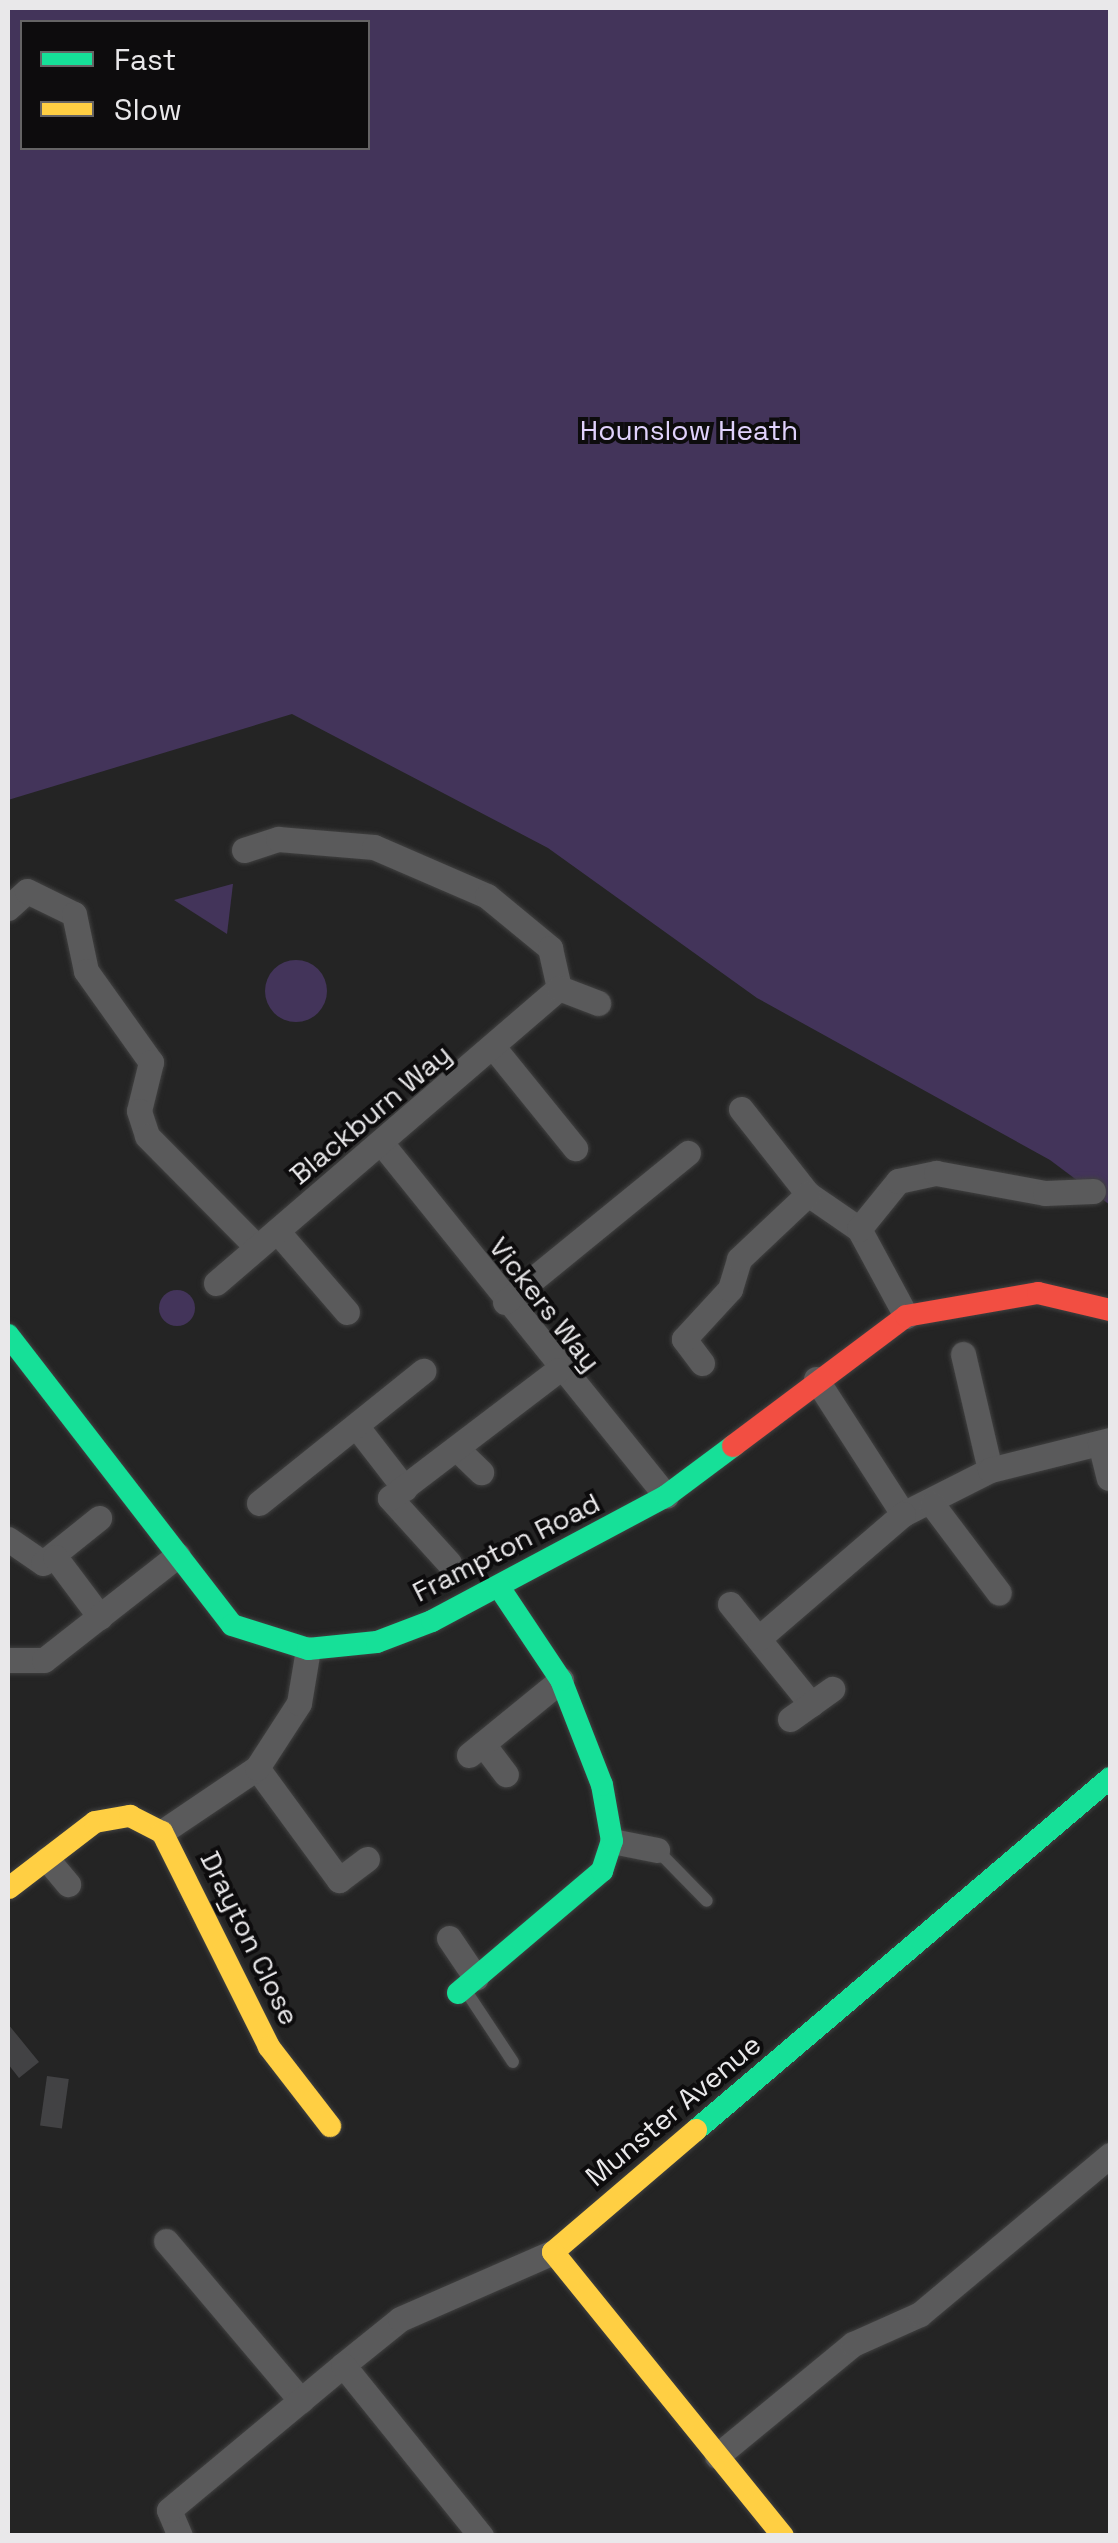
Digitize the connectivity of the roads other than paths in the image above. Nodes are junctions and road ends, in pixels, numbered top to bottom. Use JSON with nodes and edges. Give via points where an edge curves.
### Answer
{"nodes":[{"id":1,"x":244,"y":850,"type":"dead end"},
{"id":2,"x":8,"y":908,"type":"edge"},
{"id":3,"x":560,"y":988,"type":"junction"},
{"id":4,"x":598,"y":1003,"type":"dead end"},
{"id":5,"x":494,"y":1048,"type":"junction"},
{"id":6,"x":741,"y":1109,"type":"dead end"},
{"id":7,"x":383,"y":1145,"type":"junction"},
{"id":8,"x":575,"y":1148,"type":"dead end"},
{"id":9,"x":688,"y":1152,"type":"dead end"},
{"id":10,"x":1093,"y":1191,"type":"dead end"},
{"id":11,"x":808,"y":1194,"type":"junction"},
{"id":12,"x":858,"y":1229,"type":"junction"},
{"id":13,"x":266,"y":1238,"type":"junction"},
{"id":14,"x":216,"y":1283,"type":"dead end"},
{"id":15,"x":504,"y":1302,"type":"junction"},
{"id":16,"x":1110,"y":1310,"type":"edge"},
{"id":17,"x":347,"y":1312,"type":"dead end"},
{"id":18,"x":906,"y":1316,"type":"junction"},
{"id":19,"x":8,"y":1335,"type":"edge"},
{"id":20,"x":963,"y":1354,"type":"dead end"},
{"id":21,"x":702,"y":1363,"type":"dead end"},
{"id":22,"x":558,"y":1370,"type":"junction"},
{"id":23,"x":424,"y":1371,"type":"dead end"},
{"id":24,"x":816,"y":1379,"type":"junction"},
{"id":25,"x":356,"y":1426,"type":"junction"},
{"id":26,"x":1105,"y":1442,"type":"edge"},
{"id":27,"x":456,"y":1448,"type":"junction"},
{"id":28,"x":990,"y":1470,"type":"junction"},
{"id":29,"x":481,"y":1472,"type":"dead end"},
{"id":30,"x":1109,"y":1478,"type":"edge"},
{"id":31,"x":405,"y":1489,"type":"junction"},
{"id":32,"x":666,"y":1496,"type":"junction"},
{"id":33,"x":260,"y":1503,"type":"dead end"},
{"id":34,"x":932,"y":1504,"type":"junction"},
{"id":35,"x":902,"y":1514,"type":"junction"},
{"id":36,"x":99,"y":1518,"type":"dead end"},
{"id":37,"x":8,"y":1539,"type":"edge"},
{"id":38,"x":178,"y":1555,"type":"junction"},
{"id":39,"x":55,"y":1557,"type":"junction"},
{"id":40,"x":449,"y":1563,"type":"dead end"},
{"id":41,"x":499,"y":1586,"type":"junction"},
{"id":42,"x":999,"y":1593,"type":"dead end"},
{"id":43,"x":730,"y":1604,"type":"dead end"},
{"id":44,"x":100,"y":1617,"type":"junction"},
{"id":45,"x":759,"y":1638,"type":"junction"},
{"id":46,"x":308,"y":1649,"type":"junction"},
{"id":47,"x":8,"y":1660,"type":"edge"},
{"id":48,"x":561,"y":1680,"type":"junction"},
{"id":49,"x":811,"y":1704,"type":"dead end"},
{"id":50,"x":257,"y":1768,"type":"junction"},
{"id":51,"x":506,"y":1774,"type":"dead end"},
{"id":52,"x":1110,"y":1778,"type":"edge"},
{"id":53,"x":162,"y":1832,"type":"junction"},
{"id":54,"x":612,"y":1842,"type":"junction"},
{"id":55,"x":657,"y":1850,"type":"joint"},
{"id":56,"x":46,"y":1859,"type":"junction"},
{"id":57,"x":367,"y":1860,"type":"dead end"},
{"id":58,"x":68,"y":1884,"type":"dead end"},
{"id":59,"x":9,"y":1888,"type":"edge"},
{"id":60,"x":707,"y":1901,"type":"dead end"},
{"id":61,"x":449,"y":1938,"type":"dead end"},
{"id":62,"x":466,"y":1987,"type":"junction"},
{"id":63,"x":513,"y":2062,"type":"dead end"},
{"id":64,"x":330,"y":2126,"type":"dead end"},
{"id":65,"x":1110,"y":2155,"type":"edge"},
{"id":66,"x":166,"y":2241,"type":"dead end"},
{"id":67,"x":552,"y":2252,"type":"junction"},
{"id":68,"x":343,"y":2365,"type":"junction"},
{"id":69,"x":301,"y":2402,"type":"junction"},
{"id":70,"x":716,"y":2456,"type":"junction"},
{"id":71,"x":180,"y":2536,"type":"edge"},
{"id":72,"x":481,"y":2536,"type":"edge"},
{"id":73,"x":783,"y":2536,"type":"edge"}],
"edges":[{"from":1,"to":3,"type":"street","via":[[278,838],[374,846],[486,896],[550,948]]},
{"from":2,"to":13,"type":"street","via":[[28,891],[74,914],[86,971],[152,1062],[139,1110],[147,1136]]},
{"from":3,"to":4,"type":"street"},
{"from":3,"to":5,"type":"street","name":"Blackburn Way"},
{"from":5,"to":7,"type":"street","name":"Blackburn Way"},
{"from":5,"to":8,"type":"street"},
{"from":6,"to":11,"type":"street"},
{"from":7,"to":13,"type":"street","name":"Blackburn Way"},
{"from":7,"to":15,"type":"street","name":"Vickers Way"},
{"from":9,"to":15,"type":"street"},
{"from":10,"to":12,"type":"street","via":[[1045,1193],[936,1173],[898,1180]]},
{"from":11,"to":12,"type":"street"},
{"from":11,"to":21,"type":"street","via":[[739,1259],[730,1288],[684,1339]]},
{"from":12,"to":18,"type":"street"},
{"from":13,"to":14,"type":"street","name":"Blackburn Way"},
{"from":13,"to":17,"type":"street"},
{"from":15,"to":22,"type":"street","name":"Vickers Way"},
{"from":16,"to":18,"type":"street","name":"Frampton Road","via":[[1038,1293],[970,1298]]},
{"from":18,"to":24,"type":"street","name":"Frampton Road"},
{"from":19,"to":38,"type":"street","name":"Frampton Road"},
{"from":20,"to":28,"type":"street"},
{"from":22,"to":27,"type":"street"},
{"from":22,"to":32,"type":"street","name":"Vickers Way"},
{"from":23,"to":25,"type":"street"},
{"from":24,"to":32,"type":"street","name":"Frampton Road"},
{"from":24,"to":35,"type":"street"},
{"from":25,"to":31,"type":"street"},
{"from":25,"to":33,"type":"street"},
{"from":26,"to":28,"type":"street"},
{"from":26,"to":30,"type":"street"},
{"from":27,"to":29,"type":"street"},
{"from":27,"to":31,"type":"street"},
{"from":28,"to":34,"type":"street"},
{"from":31,"to":40,"type":"street","via":[[390,1498]]},
{"from":32,"to":41,"type":"street","name":"Frampton Road"},
{"from":34,"to":35,"type":"street"},
{"from":34,"to":42,"type":"street"},
{"from":35,"to":45,"type":"street"},
{"from":36,"to":39,"type":"street"},
{"from":37,"to":39,"type":"street","via":[[32,1560]]},
{"from":38,"to":44,"type":"street"},
{"from":38,"to":46,"type":"street","name":"Frampton Road","via":[[232,1624]]},
{"from":39,"to":44,"type":"street"},
{"from":41,"to":46,"type":"street","name":"Frampton Road","via":[[376,1642]]},
{"from":41,"to":48,"type":"street"},
{"from":43,"to":45,"type":"street"},
{"from":44,"to":47,"type":"street","via":[[44,1660]]},
{"from":45,"to":49,"type":"street"},
{"from":46,"to":50,"type":"street","via":[[299,1703]]},
{"from":48,"to":51,"type":"street","via":[[476,1750]]},
{"from":48,"to":54,"type":"street","via":[[602,1786]]},
{"from":50,"to":53,"type":"street"},
{"from":50,"to":57,"type":"street","via":[[331,1887]]},
{"from":52,"to":67,"type":"street","name":"Munster Avenue"},
{"from":53,"to":56,"type":"street","via":[[130,1816],[95,1822]]},
{"from":53,"to":64,"type":"street","name":"Drayton Close","via":[[276,2060]]},
{"from":54,"to":55,"type":"street"},
{"from":54,"to":62,"type":"street","via":[[602,1871]]},
{"from":55,"to":60,"type":"lane"},
{"from":56,"to":58,"type":"street"},
{"from":56,"to":59,"type":"street"},
{"from":61,"to":62,"type":"street"},
{"from":62,"to":63,"type":"lane"},
{"from":65,"to":70,"type":"street","via":[[920,2314],[853,2344]]},
{"from":66,"to":69,"type":"street"},
{"from":67,"to":68,"type":"street","via":[[400,2319]]},
{"from":67,"to":70,"type":"street"},
{"from":68,"to":69,"type":"street"},
{"from":68,"to":72,"type":"street"},
{"from":69,"to":71,"type":"street","via":[[169,2510]]},
{"from":70,"to":73,"type":"street"}]}
